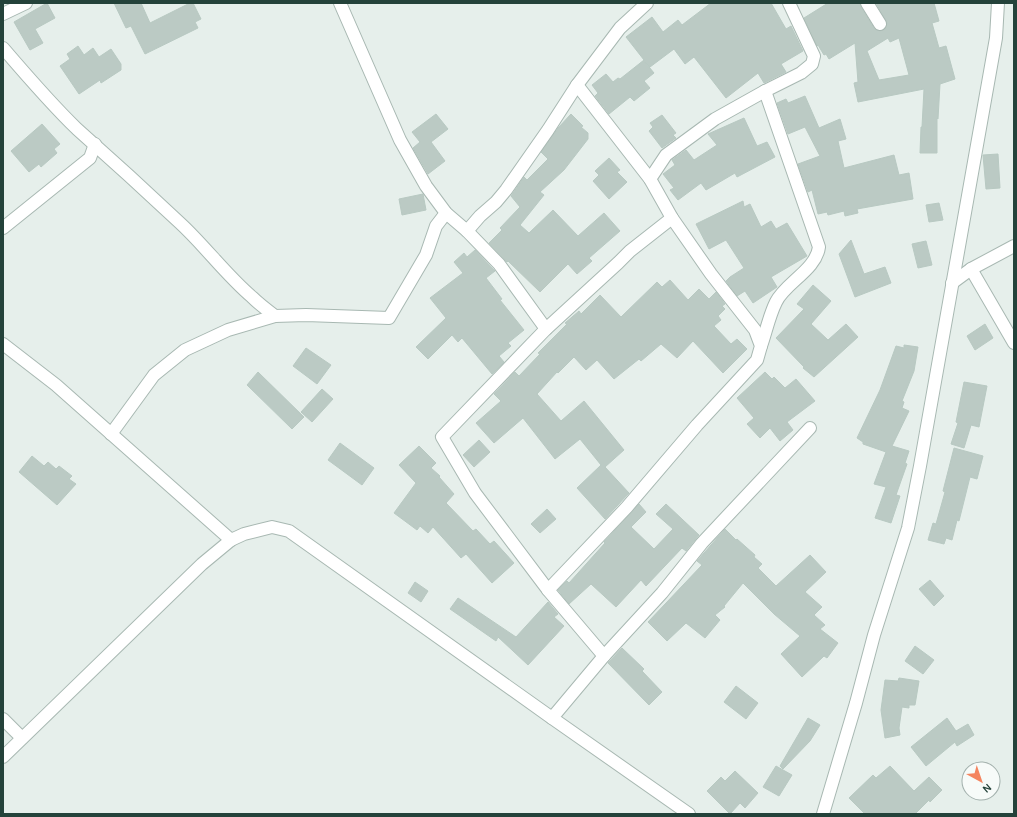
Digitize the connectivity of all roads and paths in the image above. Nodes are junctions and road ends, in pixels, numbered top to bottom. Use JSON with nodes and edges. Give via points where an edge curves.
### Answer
{"nodes":[{"id":1,"x":26,"y":3,"type":"edge"},
{"id":2,"x":340,"y":3,"type":"edge"},
{"id":3,"x":647,"y":3,"type":"edge"},
{"id":4,"x":789,"y":3,"type":"edge"},
{"id":5,"x":868,"y":3,"type":"edge"},
{"id":6,"x":998,"y":3,"type":"edge"},
{"id":7,"x":3,"y":14,"type":"edge"},
{"id":8,"x":880,"y":24,"type":"dead end"},
{"id":9,"x":3,"y":48,"type":"edge"},
{"id":10,"x":577,"y":85,"type":"junction"},
{"id":11,"x":764,"y":91,"type":"junction"},
{"id":12,"x":95,"y":144,"type":"junction"},
{"id":13,"x":650,"y":179,"type":"junction"},
{"id":14,"x":446,"y":213,"type":"junction"},
{"id":15,"x":672,"y":218,"type":"junction"},
{"id":16,"x":3,"y":228,"type":"edge"},
{"id":17,"x":467,"y":231,"type":"junction"},
{"id":18,"x":1014,"y":246,"type":"edge"},
{"id":19,"x":971,"y":269,"type":"junction"},
{"id":20,"x":952,"y":283,"type":"junction"},
{"id":21,"x":275,"y":316,"type":"junction"},
{"id":22,"x":546,"y":329,"type":"junction"},
{"id":23,"x":1014,"y":343,"type":"edge"},
{"id":24,"x":3,"y":344,"type":"edge"},
{"id":25,"x":761,"y":346,"type":"junction"},
{"id":26,"x":810,"y":428,"type":"dead end"},
{"id":27,"x":111,"y":434,"type":"junction"},
{"id":28,"x":231,"y":540,"type":"junction"},
{"id":29,"x":548,"y":590,"type":"junction"},
{"id":30,"x":604,"y":656,"type":"junction"},
{"id":31,"x":552,"y":718,"type":"junction"},
{"id":32,"x":3,"y":719,"type":"edge"},
{"id":33,"x":22,"y":738,"type":"junction"},
{"id":34,"x":3,"y":757,"type":"edge"},
{"id":35,"x":689,"y":814,"type":"edge"},
{"id":36,"x":824,"y":814,"type":"edge"}],
"edges":[{"from":1,"to":7,"type":"street"},
{"from":2,"to":14,"type":"street","via":[[400,140],[426,186]]},
{"from":3,"to":10,"type":"street","via":[[620,28]]},
{"from":4,"to":11,"type":"street","via":[[814,56],[812,64],[801,73]]},
{"from":5,"to":8,"type":"street"},
{"from":6,"to":20,"type":"street","via":[[996,38]]},
{"from":9,"to":12,"type":"street","via":[[36,87]]},
{"from":10,"to":13,"type":"street"},
{"from":10,"to":17,"type":"street","via":[[514,179],[496,202]]},
{"from":11,"to":13,"type":"street","via":[[715,120],[666,155]]},
{"from":11,"to":25,"type":"street","via":[[819,247],[813,262],[776,301]]},
{"from":12,"to":16,"type":"street","via":[[90,158]]},
{"from":12,"to":21,"type":"street","via":[[186,229],[251,297]]},
{"from":13,"to":15,"type":"street"},
{"from":14,"to":17,"type":"street"},
{"from":14,"to":21,"type":"street","via":[[436,226],[426,255],[389,318]]},
{"from":15,"to":22,"type":"street","via":[[630,251]]},
{"from":15,"to":25,"type":"street","via":[[711,274],[756,330]]},
{"from":17,"to":22,"type":"street","via":[[499,264]]},
{"from":18,"to":19,"type":"street"},
{"from":19,"to":20,"type":"street"},
{"from":19,"to":23,"type":"street"},
{"from":20,"to":36,"type":"street","via":[[908,528],[874,635]]},
{"from":21,"to":27,"type":"street","via":[[228,330],[185,350],[154,375]]},
{"from":22,"to":29,"type":"street","via":[[442,437],[475,493]]},
{"from":24,"to":27,"type":"street","via":[[56,384]]},
{"from":25,"to":29,"type":"street","via":[[757,360],[627,507]]},
{"from":26,"to":30,"type":"street","via":[[702,543],[662,593]]},
{"from":27,"to":28,"type":"street"},
{"from":28,"to":31,"type":"street","via":[[272,527],[289,531]]},
{"from":28,"to":33,"type":"street","via":[[202,564]]},
{"from":29,"to":30,"type":"street"},
{"from":30,"to":31,"type":"street"},
{"from":31,"to":35,"type":"street"},
{"from":32,"to":33,"type":"street"},
{"from":33,"to":34,"type":"street"}]}
